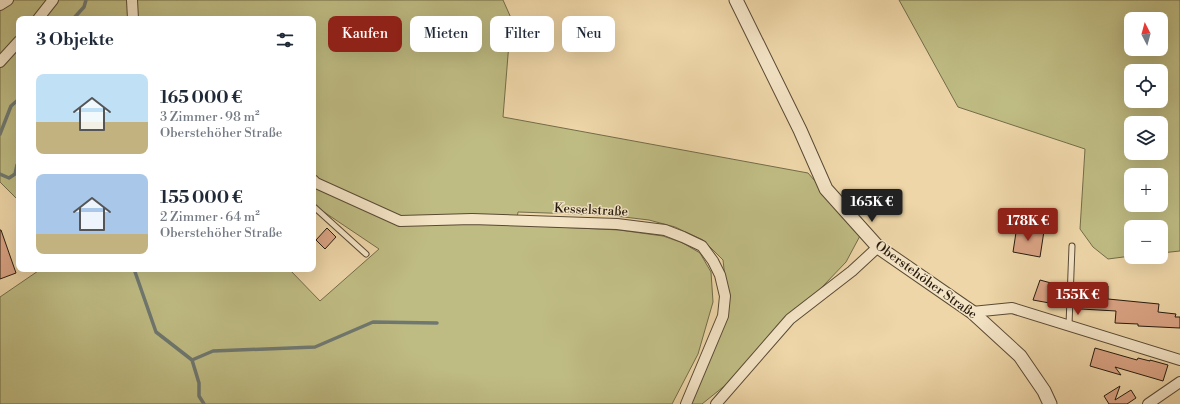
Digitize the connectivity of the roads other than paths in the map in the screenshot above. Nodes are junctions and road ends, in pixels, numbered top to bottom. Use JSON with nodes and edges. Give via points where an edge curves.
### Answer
{"nodes":[{"id":1,"x":8,"y":0,"type":"edge"},
{"id":2,"x":53,"y":0,"type":"edge"},
{"id":3,"x":132,"y":0,"type":"edge"},
{"id":4,"x":736,"y":0,"type":"edge"},
{"id":5,"x":0,"y":5,"type":"edge"},
{"id":6,"x":40,"y":16,"type":"edge"},
{"id":7,"x":133,"y":16,"type":"edge"},
{"id":8,"x":16,"y":44,"type":"edge"},
{"id":9,"x":0,"y":62,"type":"edge"},
{"id":10,"x":316,"y":183,"type":"edge"},
{"id":11,"x":316,"y":209,"type":"edge"},
{"id":12,"x":1072,"y":246,"type":"dead end"},
{"id":13,"x":878,"y":247,"type":"junction"},
{"id":14,"x":366,"y":254,"type":"dead end"},
{"id":15,"x":972,"y":312,"type":"junction"},
{"id":16,"x":1069,"y":325,"type":"junction"},
{"id":17,"x":1180,"y":360,"type":"edge"},
{"id":18,"x":1180,"y":382,"type":"edge"},
{"id":19,"x":686,"y":404,"type":"edge"},
{"id":20,"x":716,"y":404,"type":"edge"},
{"id":21,"x":1050,"y":404,"type":"edge"},
{"id":22,"x":1148,"y":404,"type":"edge"}],
"edges":[{"from":1,"to":5,"type":"street"},
{"from":2,"to":6,"type":"street"},
{"from":3,"to":7,"type":"street"},
{"from":4,"to":13,"type":"street","name":"Oberstehöher Straße","via":[[826,189]]},
{"from":8,"to":9,"type":"street"},
{"from":10,"to":19,"type":"street","name":"Kesselstraße","via":[[400,221],[472,219],[617,224],[665,230],[702,246],[720,275],[725,296],[723,316]]},
{"from":11,"to":14,"type":"lane"},
{"from":12,"to":16,"type":"lane"},
{"from":13,"to":15,"type":"street","name":"Oberstehöher Straße"},
{"from":13,"to":20,"type":"street","via":[[852,271],[790,319]]},
{"from":15,"to":16,"type":"street","via":[[1012,308]]},
{"from":15,"to":21,"type":"street","name":"Oberstehöher Straße","via":[[1020,356]]},
{"from":16,"to":17,"type":"street"},
{"from":18,"to":22,"type":"street"}]}
